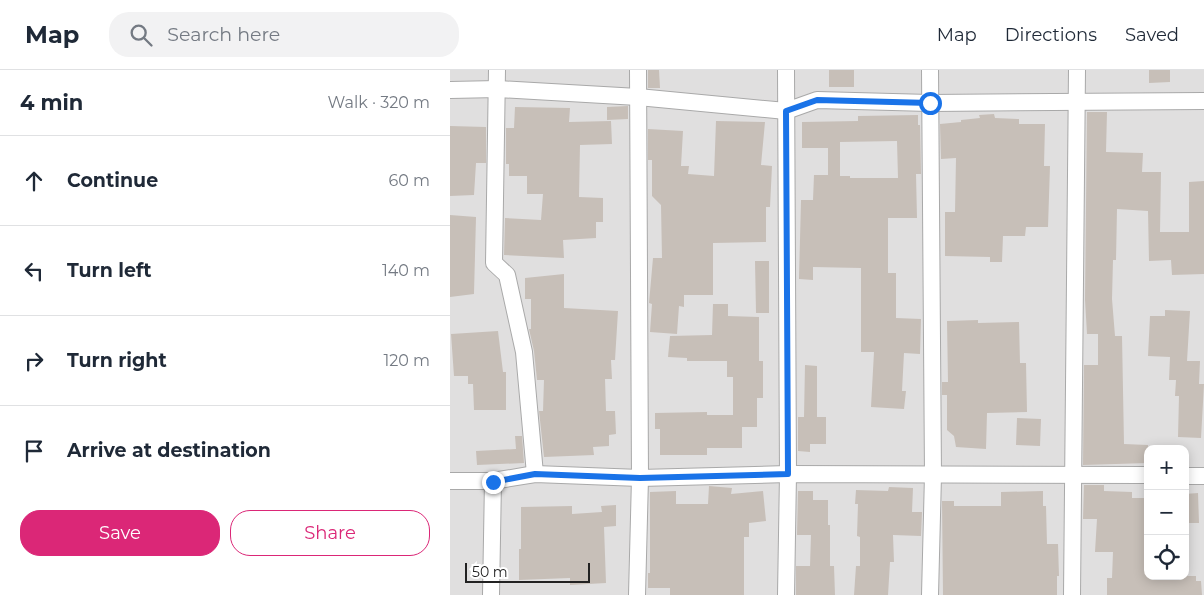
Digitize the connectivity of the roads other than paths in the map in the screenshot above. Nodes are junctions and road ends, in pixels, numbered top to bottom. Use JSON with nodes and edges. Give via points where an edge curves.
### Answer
{"nodes":[{"id":1,"x":497,"y":70,"type":"edge"},
{"id":2,"x":638,"y":70,"type":"edge"},
{"id":3,"x":786,"y":70,"type":"edge"},
{"id":4,"x":930,"y":70,"type":"edge"},
{"id":5,"x":1077,"y":70,"type":"edge"},
{"id":6,"x":498,"y":89,"type":"junction"},
{"id":7,"x":450,"y":90,"type":"edge"},
{"id":8,"x":638,"y":97,"type":"junction"},
{"id":9,"x":1204,"y":101,"type":"edge"},
{"id":10,"x":1077,"y":102,"type":"junction"},
{"id":11,"x":930,"y":103,"type":"junction"},
{"id":12,"x":786,"y":111,"type":"junction"},
{"id":13,"x":535,"y":474,"type":"junction"},
{"id":14,"x":788,"y":474,"type":"junction"},
{"id":15,"x":1074,"y":474,"type":"junction"},
{"id":16,"x":934,"y":475,"type":"junction"},
{"id":17,"x":1144,"y":475,"type":"edge"},
{"id":18,"x":1189,"y":476,"type":"edge"},
{"id":19,"x":1204,"y":476,"type":"edge"},
{"id":20,"x":640,"y":478,"type":"junction"},
{"id":21,"x":450,"y":481,"type":"edge"},
{"id":22,"x":493,"y":482,"type":"junction"},
{"id":23,"x":491,"y":595,"type":"edge"},
{"id":24,"x":637,"y":595,"type":"edge"},
{"id":25,"x":786,"y":595,"type":"edge"},
{"id":26,"x":930,"y":595,"type":"edge"},
{"id":27,"x":1072,"y":595,"type":"edge"}],
"edges":[{"from":1,"to":6,"type":"street"},
{"from":2,"to":8,"type":"street"},
{"from":3,"to":12,"type":"street"},
{"from":4,"to":11,"type":"street"},
{"from":5,"to":10,"type":"street"},
{"from":6,"to":7,"type":"street"},
{"from":6,"to":8,"type":"street"},
{"from":6,"to":13,"type":"street","via":[[494,263],[507,275],[524,352]]},
{"from":8,"to":12,"type":"street"},
{"from":8,"to":20,"type":"street"},
{"from":9,"to":10,"type":"street"},
{"from":10,"to":11,"type":"street"},
{"from":10,"to":15,"type":"street"},
{"from":11,"to":12,"type":"street","via":[[817,100]]},
{"from":11,"to":16,"type":"street"},
{"from":12,"to":14,"type":"street"},
{"from":13,"to":20,"type":"street"},
{"from":13,"to":22,"type":"street"},
{"from":14,"to":16,"type":"street"},
{"from":14,"to":20,"type":"street"},
{"from":14,"to":25,"type":"street"},
{"from":15,"to":16,"type":"street"},
{"from":15,"to":17,"type":"street"},
{"from":15,"to":27,"type":"street"},
{"from":16,"to":26,"type":"street"},
{"from":18,"to":19,"type":"street"},
{"from":20,"to":24,"type":"street"},
{"from":21,"to":22,"type":"street"},
{"from":22,"to":23,"type":"street"}]}
